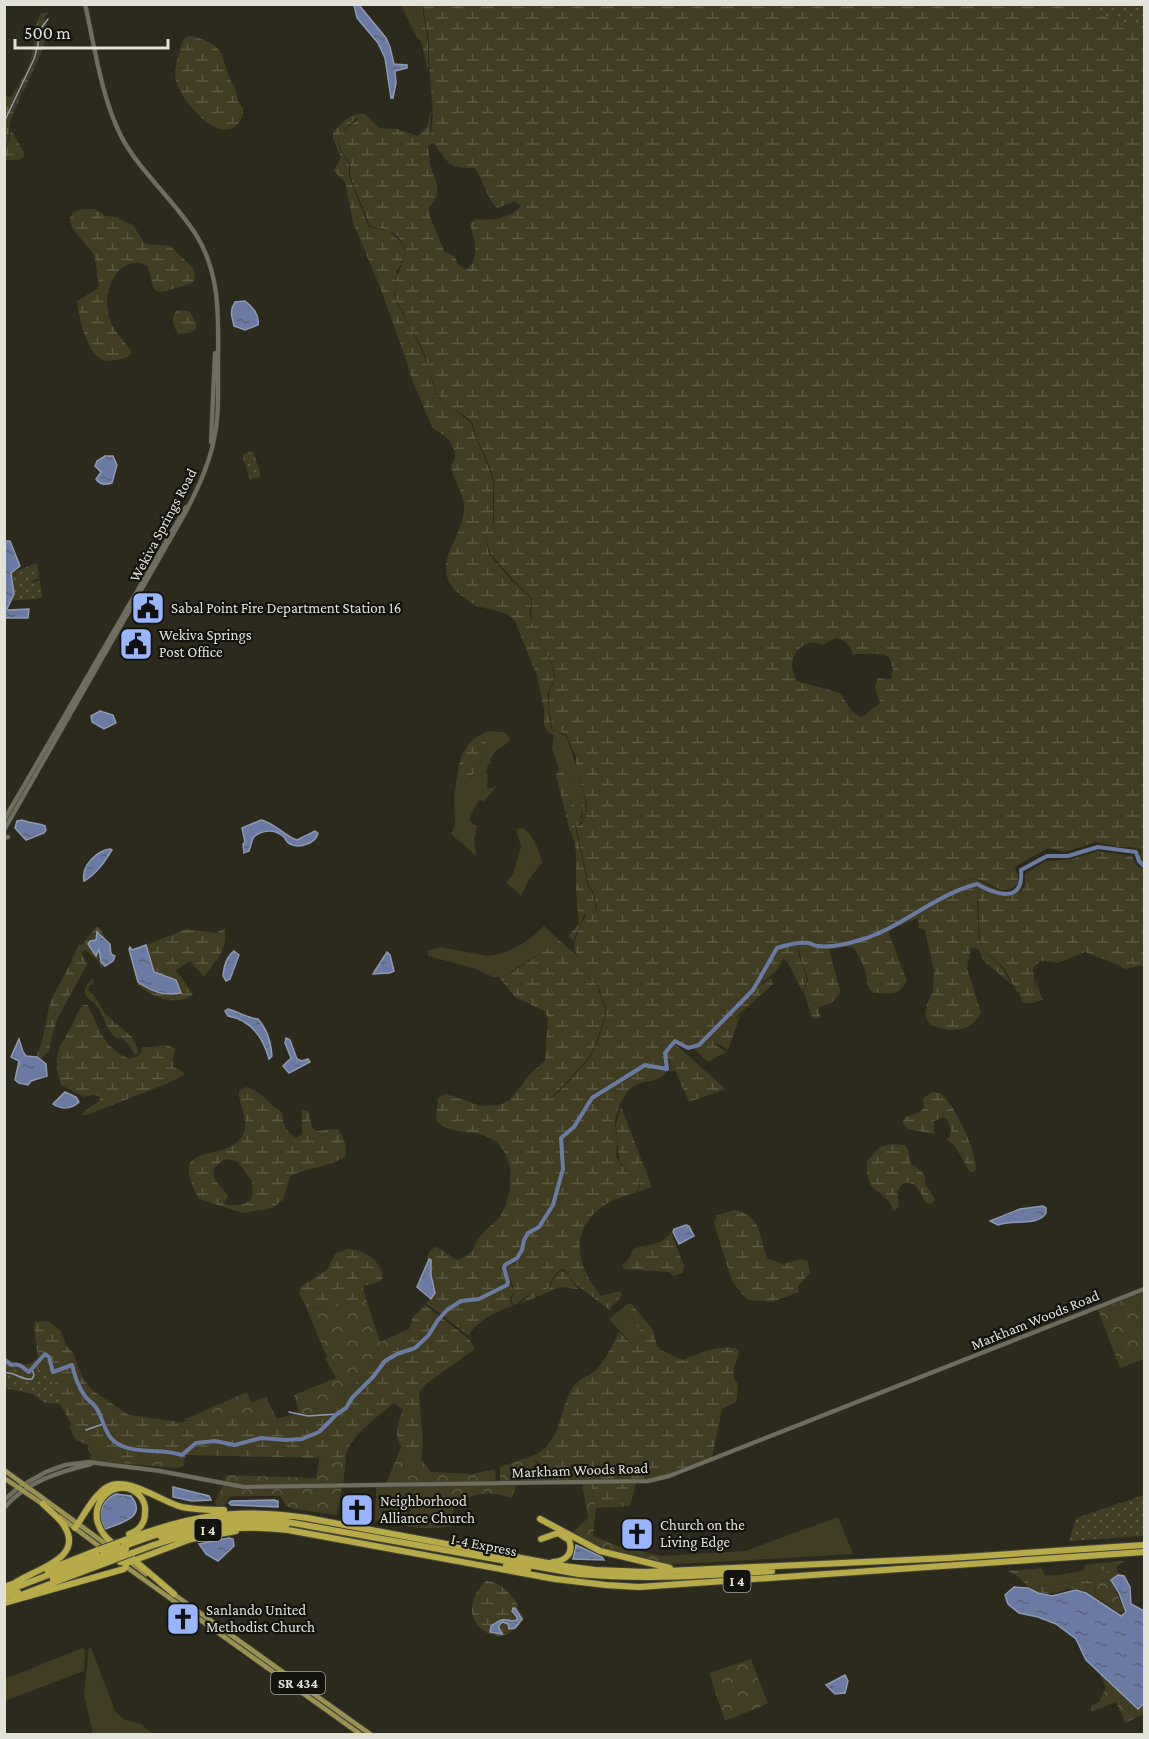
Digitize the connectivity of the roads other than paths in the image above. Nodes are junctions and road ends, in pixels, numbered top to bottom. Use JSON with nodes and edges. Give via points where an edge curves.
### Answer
{"nodes":[{"id":1,"x":84,"y":4,"type":"edge"},
{"id":2,"x":217,"y":305,"type":"junction"},
{"id":3,"x":158,"y":571,"type":"dead end"},
{"id":4,"x":152,"y":573,"type":"junction"},
{"id":5,"x":136,"y":598,"type":"junction"},
{"id":6,"x":122,"y":621,"type":"junction"},
{"id":7,"x":4,"y":820,"type":"edge"},
{"id":8,"x":4,"y":830,"type":"edge"},
{"id":9,"x":1144,"y":1290,"type":"edge"},
{"id":10,"x":4,"y":1470,"type":"edge"},
{"id":11,"x":4,"y":1478,"type":"edge"},
{"id":12,"x":24,"y":1487,"type":"junction"},
{"id":13,"x":4,"y":1500,"type":"edge"},
{"id":14,"x":43,"y":1504,"type":"junction"},
{"id":15,"x":4,"y":1508,"type":"edge"},
{"id":16,"x":240,"y":1512,"type":"junction"},
{"id":17,"x":540,"y":1519,"type":"dead end"},
{"id":18,"x":76,"y":1526,"type":"junction"},
{"id":19,"x":288,"y":1530,"type":"junction"},
{"id":20,"x":541,"y":1539,"type":"dead end"},
{"id":21,"x":1144,"y":1545,"type":"edge"},
{"id":22,"x":1144,"y":1552,"type":"edge"},
{"id":23,"x":148,"y":1554,"type":"junction"},
{"id":24,"x":125,"y":1555,"type":"junction"},
{"id":25,"x":105,"y":1556,"type":"junction"},
{"id":26,"x":526,"y":1559,"type":"junction"},
{"id":27,"x":793,"y":1566,"type":"junction"},
{"id":28,"x":147,"y":1569,"type":"junction"},
{"id":29,"x":715,"y":1569,"type":"junction"},
{"id":30,"x":567,"y":1581,"type":"junction"},
{"id":31,"x":15,"y":1583,"type":"junction"},
{"id":32,"x":4,"y":1587,"type":"edge"},
{"id":33,"x":4,"y":1592,"type":"edge"},
{"id":34,"x":174,"y":1594,"type":"junction"},
{"id":35,"x":4,"y":1597,"type":"edge"},
{"id":36,"x":4,"y":1603,"type":"edge"},
{"id":37,"x":232,"y":1639,"type":"junction"},
{"id":38,"x":302,"y":1692,"type":"junction"},
{"id":39,"x":322,"y":1700,"type":"junction"},
{"id":40,"x":360,"y":1734,"type":"edge"},
{"id":41,"x":370,"y":1734,"type":"edge"}],
"edges":[{"from":1,"to":2,"type":"main road","name":"Wekiva Springs Road","via":[[117,127],[134,156],[198,239],[212,272]]},
{"from":2,"to":4,"type":"main road","name":"Wekiva Springs Road","via":[[218,418],[210,458]]},
{"from":2,"to":5,"type":"main road","name":"Wekiva Springs Road","via":[[213,420],[207,461]]},
{"from":3,"to":4,"type":"main road"},
{"from":4,"to":5,"type":"main road","name":"Wekiva Springs Road"},
{"from":5,"to":6,"type":"main road","name":"Wekiva Springs Road"},
{"from":6,"to":7,"type":"main road","name":"Wekiva Springs Road"},
{"from":6,"to":8,"type":"main road","name":"Wekiva Springs Road"},
{"from":9,"to":12,"type":"main road","name":"Markham Woods Road","via":[[648,1481],[244,1487],[92,1463],[54,1473]]},
{"from":10,"to":12,"type":"main road","number":"SR 434"},
{"from":11,"to":12,"type":"main road","number":"SR 434"},
{"from":12,"to":13,"type":"main road","name":"Markham Woods Road"},
{"from":12,"to":14,"type":"main road","number":"SR 434"},
{"from":12,"to":15,"type":"main road","name":"Markham Woods Road"},
{"from":12,"to":18,"type":"main road","number":"SR 434"},
{"from":14,"to":18,"type":"main road","number":"SR 434"},
{"from":14,"to":31,"type":"highway","via":[[65,1527],[67,1549],[58,1561]]},
{"from":16,"to":18,"type":"highway","via":[[181,1507],[120,1484],[104,1489]]},
{"from":16,"to":24,"type":"highway","number":"I 4","via":[[182,1520]]},
{"from":16,"to":26,"type":"highway","number":"I 4","via":[[307,1518]]},
{"from":17,"to":29,"type":"highway","via":[[591,1547],[622,1558],[664,1567]]},
{"from":18,"to":24,"type":"main road","number":"SR 434"},
{"from":19,"to":23,"type":"highway","via":[[220,1532]]},
{"from":19,"to":24,"type":"highway","number":"I 4","via":[[213,1529],[178,1536]]},
{"from":19,"to":30,"type":"highway","number":"I 4"},
{"from":20,"to":26,"type":"highway","via":[[564,1535],[570,1543],[570,1553],[560,1561]]},
{"from":21,"to":27,"type":"highway","number":"I 4"},
{"from":22,"to":30,"type":"highway","number":"I 4","via":[[657,1587]]},
{"from":23,"to":24,"type":"highway"},
{"from":23,"to":28,"type":"highway"},
{"from":24,"to":24,"type":"highway","via":[[98,1526],[97,1509],[103,1497],[114,1489],[127,1488],[142,1499],[145,1519]]},
{"from":24,"to":25,"type":"highway","number":"I 4","bridge":true},
{"from":24,"to":25,"type":"highway","number":"I 4","bridge":true},
{"from":24,"to":27,"type":"highway","name":"I-4 Express","via":[[170,1529],[196,1522],[265,1518],[610,1577],[739,1574]]},
{"from":24,"to":28,"type":"highway"},
{"from":24,"to":30,"type":"highway","name":"I-4 Express","via":[[162,1536],[196,1527],[267,1522],[498,1563]]},
{"from":24,"to":34,"type":"main road","number":"SR 434"},
{"from":24,"to":36,"type":"highway","via":[[124,1569]]},
{"from":24,"to":37,"type":"main road","number":"SR 434","via":[[159,1590]]},
{"from":25,"to":31,"type":"highway","number":"I 4"},
{"from":25,"to":33,"type":"highway"},
{"from":25,"to":35,"type":"highway"},
{"from":25,"to":36,"type":"highway","number":"I 4"},
{"from":26,"to":29,"type":"highway","number":"I 4","via":[[616,1572]]},
{"from":27,"to":29,"type":"highway","number":"I 4"},
{"from":28,"to":34,"type":"highway"},
{"from":31,"to":32,"type":"highway","number":"I 4"},
{"from":34,"to":37,"type":"main road","number":"SR 434"},
{"from":37,"to":38,"type":"main road","number":"SR 434"},
{"from":37,"to":39,"type":"main road","number":"SR 434"},
{"from":38,"to":39,"type":"main road","via":[[318,1702]]},
{"from":38,"to":40,"type":"main road","number":"SR 434"},
{"from":39,"to":41,"type":"main road","number":"SR 434"}]}
